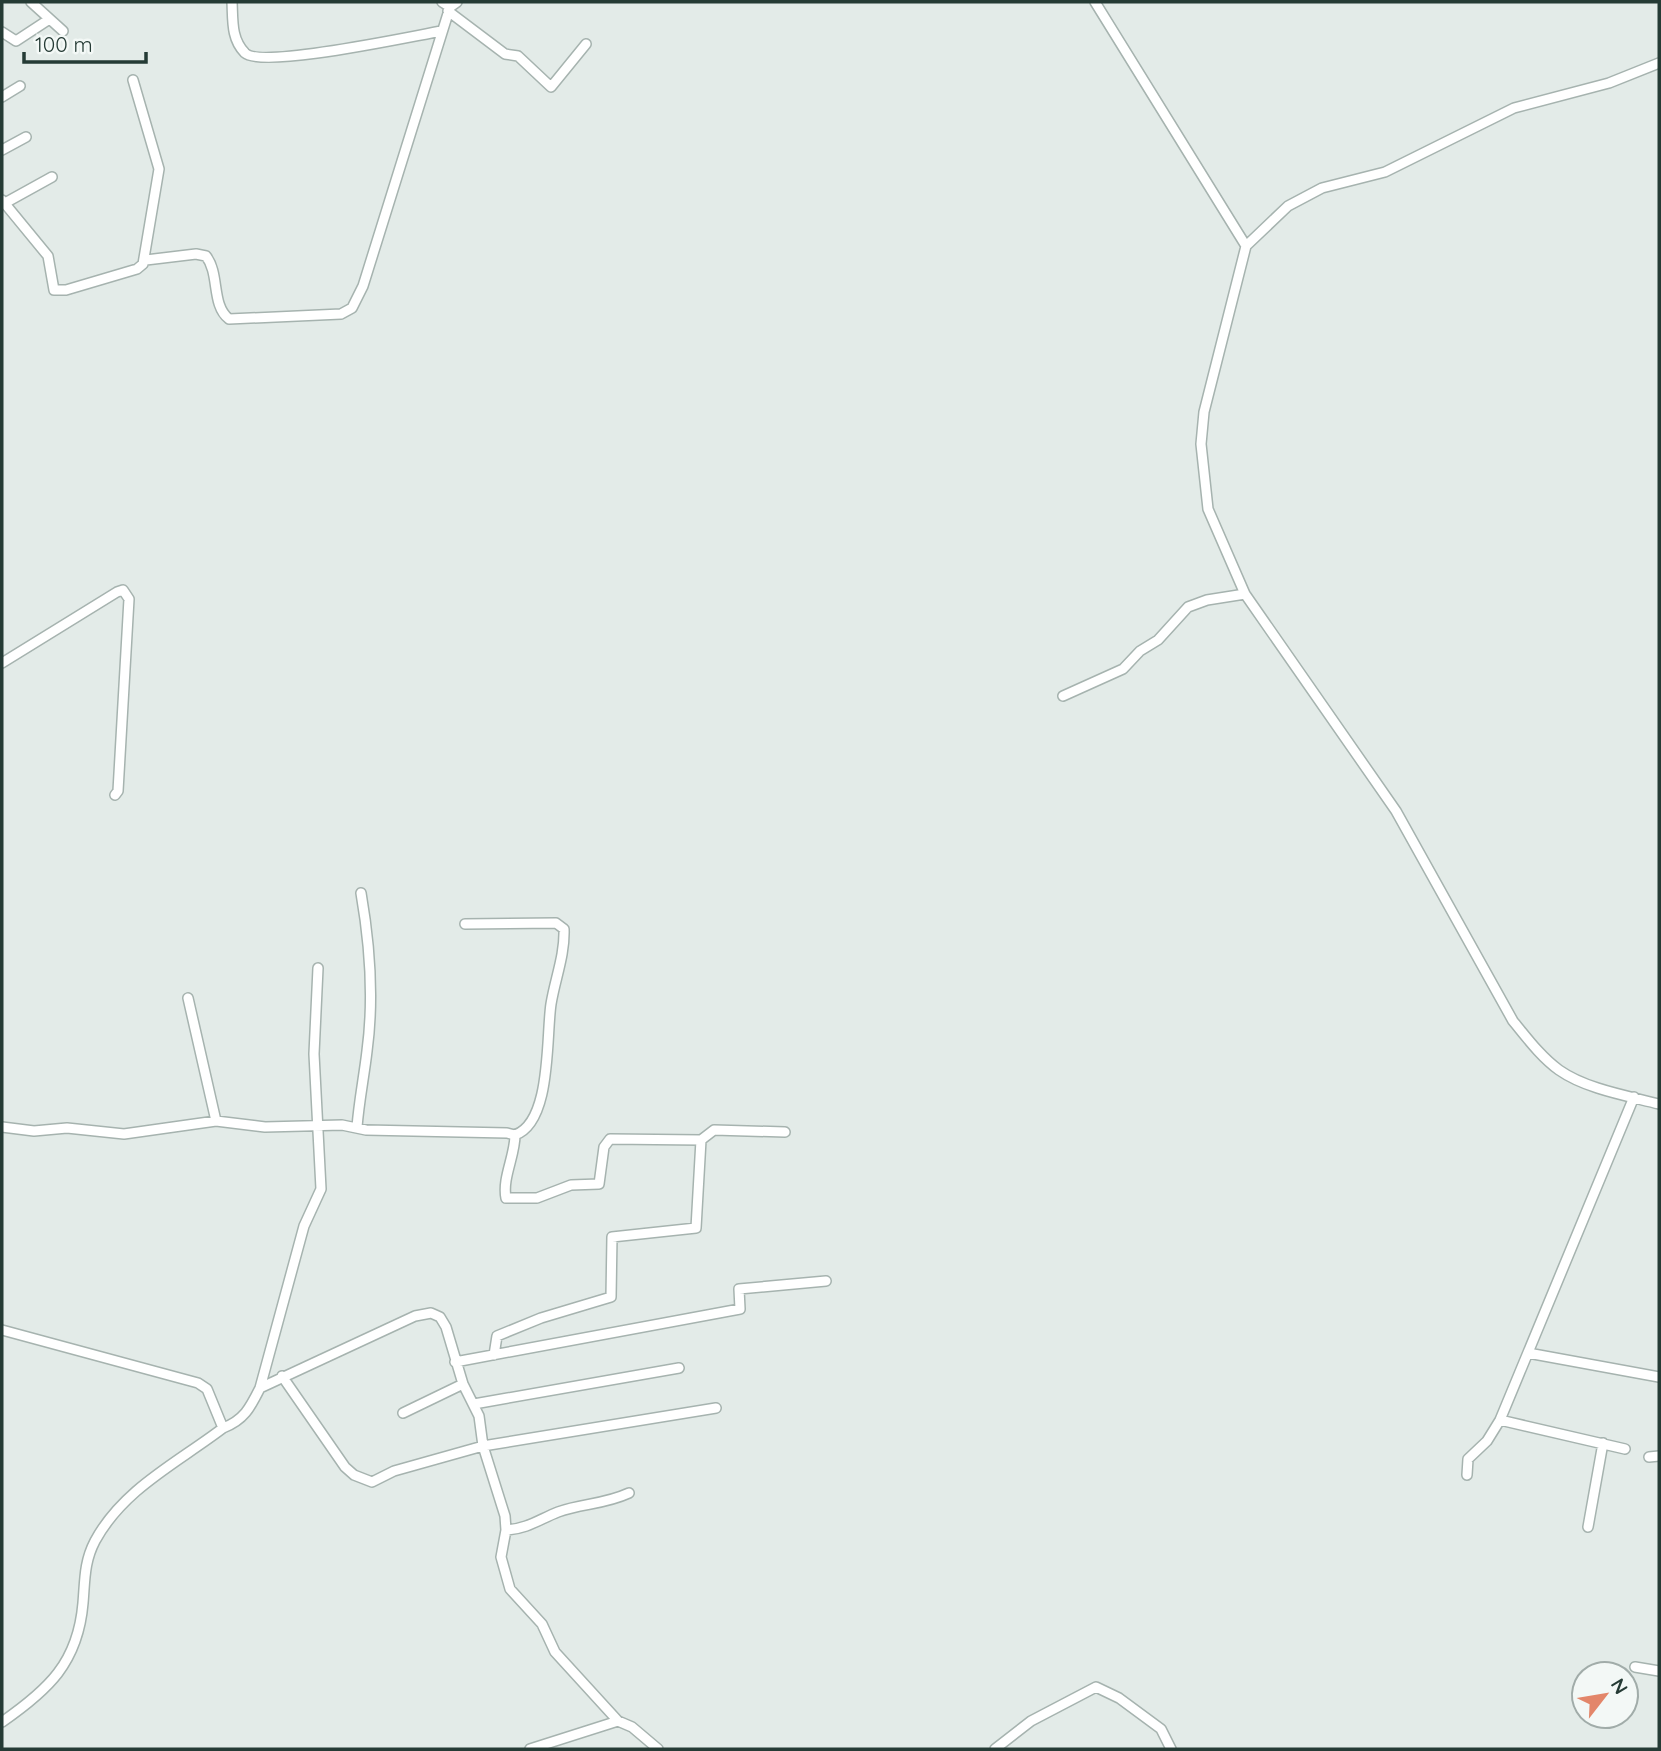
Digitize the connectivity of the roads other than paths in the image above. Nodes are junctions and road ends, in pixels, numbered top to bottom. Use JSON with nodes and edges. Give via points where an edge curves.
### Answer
{"nodes":[{"id":1,"x":31,"y":2,"type":"edge"},
{"id":2,"x":232,"y":2,"type":"edge"},
{"id":3,"x":1095,"y":2,"type":"edge"},
{"id":4,"x":449,"y":5,"type":"edge"},
{"id":5,"x":48,"y":20,"type":"junction"},
{"id":6,"x":63,"y":31,"type":"dead end"},
{"id":7,"x":442,"y":31,"type":"junction"},
{"id":8,"x":2,"y":32,"type":"edge"},
{"id":9,"x":586,"y":44,"type":"dead end"},
{"id":10,"x":1659,"y":64,"type":"edge"},
{"id":11,"x":133,"y":80,"type":"dead end"},
{"id":12,"x":20,"y":86,"type":"dead end"},
{"id":13,"x":2,"y":97,"type":"edge"},
{"id":14,"x":26,"y":136,"type":"dead end"},
{"id":15,"x":2,"y":150,"type":"edge"},
{"id":16,"x":52,"y":177,"type":"dead end"},
{"id":17,"x":3,"y":202,"type":"edge"},
{"id":18,"x":1246,"y":246,"type":"junction"},
{"id":19,"x":146,"y":260,"type":"junction"},
{"id":20,"x":1245,"y":594,"type":"junction"},
{"id":21,"x":2,"y":663,"type":"edge"},
{"id":22,"x":1063,"y":696,"type":"dead end"},
{"id":23,"x":115,"y":795,"type":"dead end"},
{"id":24,"x":361,"y":893,"type":"dead end"},
{"id":25,"x":465,"y":924,"type":"dead end"},
{"id":26,"x":318,"y":968,"type":"dead end"},
{"id":27,"x":188,"y":998,"type":"dead end"},
{"id":28,"x":1634,"y":1097,"type":"junction"},
{"id":29,"x":1659,"y":1104,"type":"edge"},
{"id":30,"x":216,"y":1121,"type":"junction"},
{"id":31,"x":2,"y":1127,"type":"edge"},
{"id":32,"x":318,"y":1127,"type":"junction"},
{"id":33,"x":357,"y":1127,"type":"junction"},
{"id":34,"x":785,"y":1132,"type":"dead end"},
{"id":35,"x":515,"y":1135,"type":"junction"},
{"id":36,"x":701,"y":1140,"type":"junction"},
{"id":37,"x":826,"y":1282,"type":"dead end"},
{"id":38,"x":2,"y":1330,"type":"edge"},
{"id":39,"x":1528,"y":1353,"type":"junction"},
{"id":40,"x":494,"y":1355,"type":"junction"},
{"id":41,"x":455,"y":1362,"type":"junction"},
{"id":42,"x":678,"y":1368,"type":"dead end"},
{"id":43,"x":282,"y":1376,"type":"junction"},
{"id":44,"x":1659,"y":1377,"type":"edge"},
{"id":45,"x":463,"y":1384,"type":"junction"},
{"id":46,"x":260,"y":1388,"type":"junction"},
{"id":47,"x":474,"y":1404,"type":"junction"},
{"id":48,"x":716,"y":1408,"type":"dead end"},
{"id":49,"x":403,"y":1413,"type":"dead end"},
{"id":50,"x":1500,"y":1420,"type":"junction"},
{"id":51,"x":223,"y":1428,"type":"junction"},
{"id":52,"x":1603,"y":1443,"type":"junction"},
{"id":53,"x":483,"y":1446,"type":"junction"},
{"id":54,"x":1625,"y":1449,"type":"dead end"},
{"id":55,"x":1659,"y":1455,"type":"edge"},
{"id":56,"x":1648,"y":1457,"type":"dead end"},
{"id":57,"x":1467,"y":1475,"type":"dead end"},
{"id":58,"x":629,"y":1493,"type":"dead end"},
{"id":59,"x":1588,"y":1527,"type":"dead end"},
{"id":60,"x":506,"y":1530,"type":"junction"},
{"id":61,"x":1640,"y":1668,"type":"edge"},
{"id":62,"x":1659,"y":1671,"type":"edge"},
{"id":63,"x":618,"y":1721,"type":"junction"},
{"id":64,"x":2,"y":1722,"type":"edge"},
{"id":65,"x":530,"y":1749,"type":"edge"},
{"id":66,"x":658,"y":1749,"type":"edge"},
{"id":67,"x":995,"y":1749,"type":"edge"},
{"id":68,"x":1171,"y":1749,"type":"edge"}],
"edges":[{"from":1,"to":5,"type":"street"},
{"from":2,"to":7,"type":"street","via":[[235,39],[255,58],[290,57]]},
{"from":3,"to":18,"type":"street"},
{"from":4,"to":7,"type":"street"},
{"from":4,"to":9,"type":"street","via":[[551,87]]},
{"from":5,"to":6,"type":"street"},
{"from":5,"to":8,"type":"street","via":[[16,41]]},
{"from":7,"to":19,"type":"street","via":[[363,286],[348,311],[229,319],[221,309],[206,256]]},
{"from":10,"to":18,"type":"street","via":[[1609,83],[1514,108],[1385,172],[1322,188],[1287,205]]},
{"from":11,"to":19,"type":"street","via":[[159,169]]},
{"from":12,"to":13,"type":"street"},
{"from":14,"to":15,"type":"street"},
{"from":16,"to":17,"type":"street"},
{"from":17,"to":19,"type":"street","via":[[48,256],[54,290],[137,269]]},
{"from":18,"to":20,"type":"street","via":[[1200,444],[1211,517]]},
{"from":20,"to":22,"type":"street","via":[[1188,607],[1123,669]]},
{"from":20,"to":28,"type":"street","via":[[1396,811],[1513,1021],[1560,1071]]},
{"from":21,"to":23,"type":"street","via":[[117,592],[126,593]]},
{"from":24,"to":33,"type":"street","via":[[371,975],[368,1050]]},
{"from":25,"to":35,"type":"street","via":[[556,923],[564,929],[551,1004],[547,1066],[532,1122]]},
{"from":26,"to":32,"type":"street","via":[[314,1054]]},
{"from":27,"to":30,"type":"street"},
{"from":28,"to":29,"type":"street"},
{"from":28,"to":39,"type":"street"},
{"from":30,"to":31,"type":"street","via":[[124,1134]]},
{"from":30,"to":32,"type":"street"},
{"from":32,"to":33,"type":"street"},
{"from":32,"to":46,"type":"street","via":[[321,1189],[304,1226]]},
{"from":33,"to":35,"type":"street"},
{"from":34,"to":36,"type":"street","via":[[714,1130]]},
{"from":35,"to":36,"type":"street","via":[[506,1198],[537,1198],[571,1185],[599,1184],[604,1147],[610,1139]]},
{"from":36,"to":40,"type":"street","via":[[696,1227],[612,1237],[611,1297],[497,1336]]},
{"from":37,"to":40,"type":"street","via":[[739,1289],[740,1309]]},
{"from":38,"to":51,"type":"street","via":[[198,1383],[207,1389]]},
{"from":39,"to":44,"type":"street"},
{"from":39,"to":50,"type":"street"},
{"from":40,"to":41,"type":"street"},
{"from":41,"to":43,"type":"street","via":[[446,1327],[440,1317],[431,1314],[415,1316]]},
{"from":41,"to":45,"type":"street"},
{"from":42,"to":47,"type":"street"},
{"from":43,"to":46,"type":"street"},
{"from":43,"to":53,"type":"street","via":[[345,1467],[363,1479],[372,1482],[394,1471]]},
{"from":45,"to":47,"type":"street"},
{"from":45,"to":49,"type":"street"},
{"from":46,"to":51,"type":"street","via":[[238,1422]]},
{"from":47,"to":53,"type":"street"},
{"from":48,"to":53,"type":"street"},
{"from":50,"to":52,"type":"street"},
{"from":50,"to":57,"type":"street","via":[[1468,1459]]},
{"from":51,"to":64,"type":"street","via":[[135,1490],[110,1517],[85,1562],[83,1605],[62,1667],[32,1702]]},
{"from":52,"to":54,"type":"street"},
{"from":52,"to":59,"type":"street"},
{"from":53,"to":60,"type":"street"},
{"from":55,"to":56,"type":"street"},
{"from":58,"to":60,"type":"street","via":[[558,1512],[519,1530]]},
{"from":60,"to":63,"type":"street","via":[[501,1557],[510,1589],[542,1624],[555,1652]]},
{"from":61,"to":62,"type":"street"},
{"from":63,"to":65,"type":"street"},
{"from":63,"to":66,"type":"street"},
{"from":67,"to":68,"type":"street","via":[[1031,1721],[1096,1687],[1161,1729]]}]}
